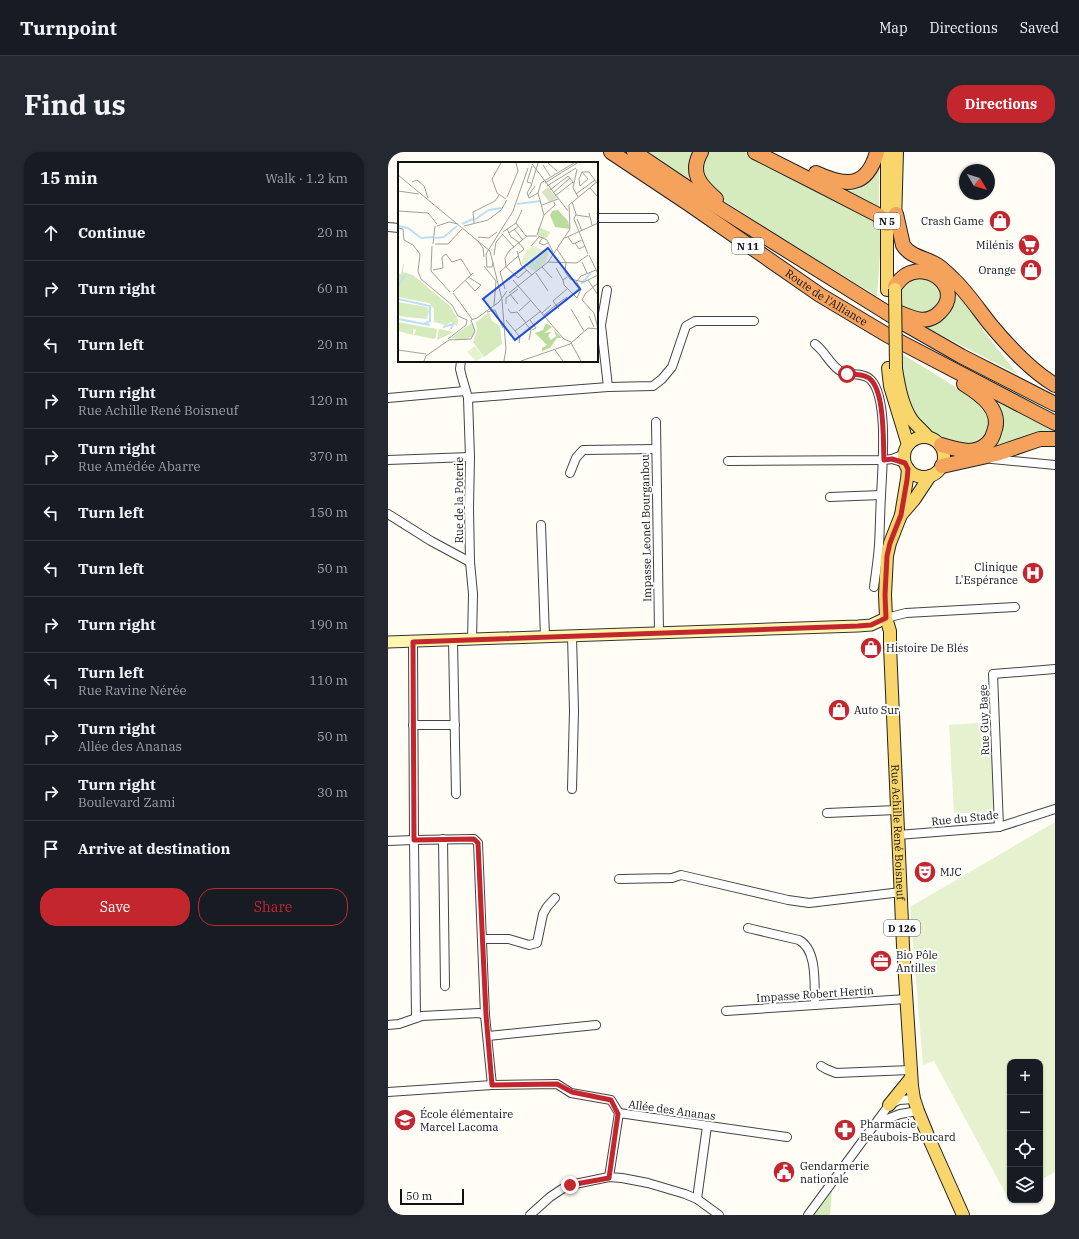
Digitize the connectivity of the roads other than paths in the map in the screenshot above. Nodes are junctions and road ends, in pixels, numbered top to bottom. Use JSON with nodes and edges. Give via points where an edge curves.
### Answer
{"nodes":[{"id":1,"x":611,"y":152,"type":"edge"},
{"id":2,"x":634,"y":152,"type":"edge"},
{"id":3,"x":701,"y":152,"type":"edge"},
{"id":4,"x":755,"y":152,"type":"edge"},
{"id":5,"x":775,"y":152,"type":"edge"},
{"id":6,"x":877,"y":152,"type":"edge"},
{"id":7,"x":887,"y":152,"type":"edge"},
{"id":8,"x":897,"y":152,"type":"edge"},
{"id":9,"x":598,"y":218,"type":"edge"},
{"id":10,"x":654,"y":218,"type":"dead end"},
{"id":11,"x":892,"y":219,"type":"junction"},
{"id":12,"x":388,"y":227,"type":"edge"},
{"id":13,"x":398,"y":228,"type":"edge"},
{"id":14,"x":754,"y":229,"type":"junction"},
{"id":15,"x":750,"y":247,"type":"junction"},
{"id":16,"x":892,"y":288,"type":"junction"},
{"id":17,"x":607,"y":290,"type":"dead end"},
{"id":18,"x":859,"y":296,"type":"junction"},
{"id":19,"x":754,"y":321,"type":"dead end"},
{"id":20,"x":815,"y":344,"type":"dead end"},
{"id":21,"x":461,"y":362,"type":"edge"},
{"id":22,"x":892,"y":368,"type":"junction"},
{"id":23,"x":1055,"y":385,"type":"edge"},
{"id":24,"x":608,"y":387,"type":"junction"},
{"id":25,"x":466,"y":395,"type":"junction"},
{"id":26,"x":388,"y":398,"type":"edge"},
{"id":27,"x":1055,"y":404,"type":"edge"},
{"id":28,"x":656,"y":422,"type":"dead end"},
{"id":29,"x":1055,"y":423,"type":"edge"},
{"id":30,"x":928,"y":437,"type":"junction"},
{"id":31,"x":1055,"y":439,"type":"edge"},
{"id":32,"x":941,"y":444,"type":"junction"},
{"id":33,"x":656,"y":449,"type":"junction"},
{"id":34,"x":470,"y":457,"type":"junction"},
{"id":35,"x":906,"y":458,"type":"junction"},
{"id":36,"x":981,"y":458,"type":"junction"},
{"id":37,"x":888,"y":459,"type":"junction"},
{"id":38,"x":388,"y":460,"type":"edge"},
{"id":39,"x":728,"y":461,"type":"dead end"},
{"id":40,"x":1055,"y":465,"type":"edge"},
{"id":41,"x":942,"y":466,"type":"junction"},
{"id":42,"x":570,"y":473,"type":"dead end"},
{"id":43,"x":930,"y":476,"type":"junction"},
{"id":44,"x":881,"y":495,"type":"junction"},
{"id":45,"x":830,"y":497,"type":"dead end"},
{"id":46,"x":388,"y":514,"type":"edge"},
{"id":47,"x":901,"y":515,"type":"junction"},
{"id":48,"x":541,"y":525,"type":"dead end"},
{"id":49,"x":470,"y":562,"type":"junction"},
{"id":50,"x":874,"y":587,"type":"dead end"},
{"id":51,"x":1015,"y":607,"type":"dead end"},
{"id":52,"x":886,"y":618,"type":"junction"},
{"id":53,"x":659,"y":633,"type":"junction"},
{"id":54,"x":572,"y":636,"type":"junction"},
{"id":55,"x":545,"y":637,"type":"junction"},
{"id":56,"x":453,"y":640,"type":"junction"},
{"id":57,"x":472,"y":640,"type":"junction"},
{"id":58,"x":388,"y":642,"type":"edge"},
{"id":59,"x":413,"y":642,"type":"junction"},
{"id":60,"x":1055,"y":669,"type":"edge"},
{"id":61,"x":413,"y":725,"type":"junction"},
{"id":62,"x":454,"y":725,"type":"junction"},
{"id":63,"x":572,"y":789,"type":"dead end"},
{"id":64,"x":456,"y":794,"type":"dead end"},
{"id":65,"x":1055,"y":809,"type":"edge"},
{"id":66,"x":896,"y":810,"type":"junction"},
{"id":67,"x":827,"y":813,"type":"dead end"},
{"id":68,"x":999,"y":827,"type":"junction"},
{"id":69,"x":898,"y":836,"type":"junction"},
{"id":70,"x":443,"y":839,"type":"junction"},
{"id":71,"x":414,"y":840,"type":"junction"},
{"id":72,"x":388,"y":841,"type":"edge"},
{"id":73,"x":619,"y":879,"type":"dead end"},
{"id":74,"x":901,"y":892,"type":"junction"},
{"id":75,"x":555,"y":898,"type":"dead end"},
{"id":76,"x":748,"y":928,"type":"dead end"},
{"id":77,"x":482,"y":939,"type":"junction"},
{"id":78,"x":446,"y":986,"type":"dead end"},
{"id":79,"x":906,"y":999,"type":"junction"},
{"id":80,"x":815,"y":1005,"type":"junction"},
{"id":81,"x":726,"y":1011,"type":"dead end"},
{"id":82,"x":486,"y":1015,"type":"junction"},
{"id":83,"x":416,"y":1018,"type":"junction"},
{"id":84,"x":388,"y":1025,"type":"edge"},
{"id":85,"x":596,"y":1025,"type":"dead end"},
{"id":86,"x":488,"y":1036,"type":"junction"},
{"id":87,"x":821,"y":1066,"type":"dead end"},
{"id":88,"x":911,"y":1074,"type":"junction"},
{"id":89,"x":492,"y":1085,"type":"junction"},
{"id":90,"x":388,"y":1092,"type":"edge"},
{"id":91,"x":889,"y":1105,"type":"junction"},
{"id":92,"x":916,"y":1105,"type":"junction"},
{"id":93,"x":618,"y":1114,"type":"junction"},
{"id":94,"x":877,"y":1123,"type":"junction"},
{"id":95,"x":707,"y":1126,"type":"junction"},
{"id":96,"x":787,"y":1137,"type":"dead end"},
{"id":97,"x":609,"y":1178,"type":"junction"},
{"id":98,"x":697,"y":1199,"type":"junction"},
{"id":99,"x":956,"y":1200,"type":"junction"},
{"id":100,"x":530,"y":1215,"type":"edge"},
{"id":101,"x":719,"y":1215,"type":"edge"},
{"id":102,"x":808,"y":1215,"type":"edge"},
{"id":103,"x":954,"y":1215,"type":"edge"},
{"id":104,"x":963,"y":1215,"type":"edge"}],
"edges":[{"from":1,"to":15,"type":"highway","name":"Route de l'Alliance","number":"N 11"},
{"from":2,"to":14,"type":"highway","name":"Route de l'Alliance","number":"N 11"},
{"from":3,"to":14,"type":"highway","via":[[696,168],[700,183],[721,204]]},
{"from":4,"to":11,"type":"highway","via":[[878,215]]},
{"from":5,"to":6,"type":"highway","via":[[823,176],[836,181],[850,182],[865,176]]},
{"from":7,"to":11,"type":"main road","number":"N 5"},
{"from":8,"to":11,"type":"main road","number":"N 5"},
{"from":9,"to":10,"type":"street"},
{"from":11,"to":16,"type":"main road","number":"N 5"},
{"from":11,"to":23,"type":"highway","via":[[906,249],[949,274],[1012,349],[1032,369]]},
{"from":12,"to":13,"type":"street"},
{"from":14,"to":18,"type":"highway","name":"Route de l'Alliance","number":"N 11"},
{"from":15,"to":29,"type":"highway","name":"Route de l'Alliance","number":"N 11","via":[[820,295],[887,335]]},
{"from":15,"to":32,"type":"highway","via":[[758,256],[807,292],[950,375],[989,404],[996,419],[996,427],[990,441],[968,451]]},
{"from":16,"to":18,"type":"highway","via":[[907,274],[917,271],[928,272],[936,275],[946,286],[947,304],[935,317],[918,320]]},
{"from":16,"to":22,"type":"main road","number":"N 5"},
{"from":17,"to":24,"type":"street","via":[[601,325]]},
{"from":18,"to":27,"type":"highway","name":"Route de l'Alliance","number":"N 11","via":[[961,356]]},
{"from":19,"to":24,"type":"street","via":[[695,321],[686,326],[672,367],[653,386]]},
{"from":20,"to":37,"type":"street","via":[[837,368],[847,374],[865,375],[872,380],[880,401]]},
{"from":21,"to":25,"type":"street","name":"Rue de la Poterie"},
{"from":22,"to":30,"type":"main road","number":"N 5","via":[[908,412]]},
{"from":22,"to":35,"type":"main road","number":"N 5","via":[[890,386]]},
{"from":24,"to":25,"type":"street"},
{"from":25,"to":26,"type":"street"},
{"from":25,"to":34,"type":"street","name":"Rue de la Poterie"},
{"from":28,"to":33,"type":"street","name":"Impasse Leonel Bourganbou"},
{"from":30,"to":32,"type":"main road"},
{"from":30,"to":35,"type":"main road","via":[[913,440]]},
{"from":31,"to":36,"type":"highway","via":[[1040,439]]},
{"from":32,"to":41,"type":"main road","via":[[944,455]]},
{"from":33,"to":42,"type":"street","via":[[583,450],[576,458]]},
{"from":33,"to":53,"type":"street","name":"Impasse Leonel Bourganbou"},
{"from":34,"to":38,"type":"street"},
{"from":34,"to":49,"type":"street","name":"Rue de la Poterie"},
{"from":35,"to":37,"type":"street"},
{"from":35,"to":43,"type":"main road","via":[[912,473]]},
{"from":35,"to":47,"type":"main road","name":"Rue Achille René Boisneuf","number":"D 126","via":[[907,480]]},
{"from":36,"to":40,"type":"street"},
{"from":36,"to":41,"type":"highway"},
{"from":37,"to":39,"type":"street"},
{"from":37,"to":44,"type":"street"},
{"from":41,"to":43,"type":"main road"},
{"from":43,"to":47,"type":"main road","name":"Rue Achille René Boisneuf","number":"D 126"},
{"from":44,"to":45,"type":"street"},
{"from":44,"to":50,"type":"street"},
{"from":46,"to":49,"type":"street"},
{"from":47,"to":52,"type":"main road","name":"Rue Achille René Boisneuf","number":"D 126","via":[[887,556]]},
{"from":48,"to":55,"type":"street"},
{"from":49,"to":57,"type":"street","name":"Rue de la Poterie","via":[[473,594]]},
{"from":51,"to":52,"type":"street","via":[[906,613]]},
{"from":52,"to":53,"type":"street","via":[[871,625],[858,626]]},
{"from":52,"to":66,"type":"main road","name":"Rue Achille René Boisneuf","number":"D 126","via":[[890,631]]},
{"from":53,"to":54,"type":"street"},
{"from":54,"to":55,"type":"street"},
{"from":54,"to":63,"type":"street"},
{"from":55,"to":57,"type":"street"},
{"from":56,"to":57,"type":"street"},
{"from":56,"to":59,"type":"street"},
{"from":56,"to":62,"type":"street"},
{"from":58,"to":59,"type":"street"},
{"from":59,"to":61,"type":"street"},
{"from":60,"to":68,"type":"street","name":"Rue Guy Bage","via":[[993,674]]},
{"from":61,"to":62,"type":"street"},
{"from":61,"to":71,"type":"street"},
{"from":62,"to":64,"type":"street"},
{"from":65,"to":68,"type":"street","name":"Rue du Stade"},
{"from":66,"to":67,"type":"street"},
{"from":66,"to":69,"type":"main road","name":"Rue Achille René Boisneuf","number":"D 126"},
{"from":68,"to":69,"type":"street","name":"Rue du Stade"},
{"from":69,"to":74,"type":"main road","name":"Rue Achille René Boisneuf","number":"D 126"},
{"from":70,"to":71,"type":"street"},
{"from":70,"to":77,"type":"street","via":[[474,839],[478,843]]},
{"from":70,"to":78,"type":"street"},
{"from":71,"to":72,"type":"street"},
{"from":71,"to":83,"type":"street"},
{"from":73,"to":74,"type":"street","via":[[672,878],[682,875],[809,903]]},
{"from":74,"to":79,"type":"main road","name":"Rue Achille René Boisneuf","number":"D 126"},
{"from":75,"to":77,"type":"street","via":[[543,914],[537,943]]},
{"from":76,"to":80,"type":"street","via":[[804,942],[813,960]]},
{"from":77,"to":82,"type":"street"},
{"from":79,"to":80,"type":"street","name":"Impasse Robert Hertin"},
{"from":79,"to":88,"type":"main road","name":"Rue Achille René Boisneuf","number":"D 126"},
{"from":80,"to":81,"type":"street","name":"Impasse Robert Hertin"},
{"from":82,"to":83,"type":"street","via":[[479,1013]]},
{"from":82,"to":86,"type":"street"},
{"from":83,"to":84,"type":"street"},
{"from":85,"to":86,"type":"street"},
{"from":86,"to":89,"type":"street"},
{"from":87,"to":88,"type":"street","via":[[836,1073]]},
{"from":88,"to":91,"type":"main road"},
{"from":88,"to":92,"type":"main road","name":"Rue Achille René Boisneuf","number":"D 126"},
{"from":89,"to":90,"type":"street"},
{"from":89,"to":93,"type":"street","via":[[557,1084],[572,1092],[611,1100]]},
{"from":91,"to":92,"type":"street","via":[[899,1100]]},
{"from":91,"to":94,"type":"street"},
{"from":92,"to":94,"type":"street"},
{"from":92,"to":99,"type":"main road","name":"Rue Achille René Boisneuf","number":"D 126"},
{"from":93,"to":95,"type":"street","name":"Allée des Ananas"},
{"from":93,"to":97,"type":"street","name":"Allée des Ananas"},
{"from":94,"to":102,"type":"street"},
{"from":95,"to":96,"type":"street","name":"Allée des Ananas"},
{"from":95,"to":98,"type":"street"},
{"from":97,"to":98,"type":"street","via":[[648,1183]]},
{"from":97,"to":100,"type":"street","via":[[570,1185],[550,1197]]},
{"from":98,"to":101,"type":"street"},
{"from":99,"to":103,"type":"street"},
{"from":99,"to":104,"type":"main road","name":"Rue Achille René Boisneuf","number":"D 126"}]}
